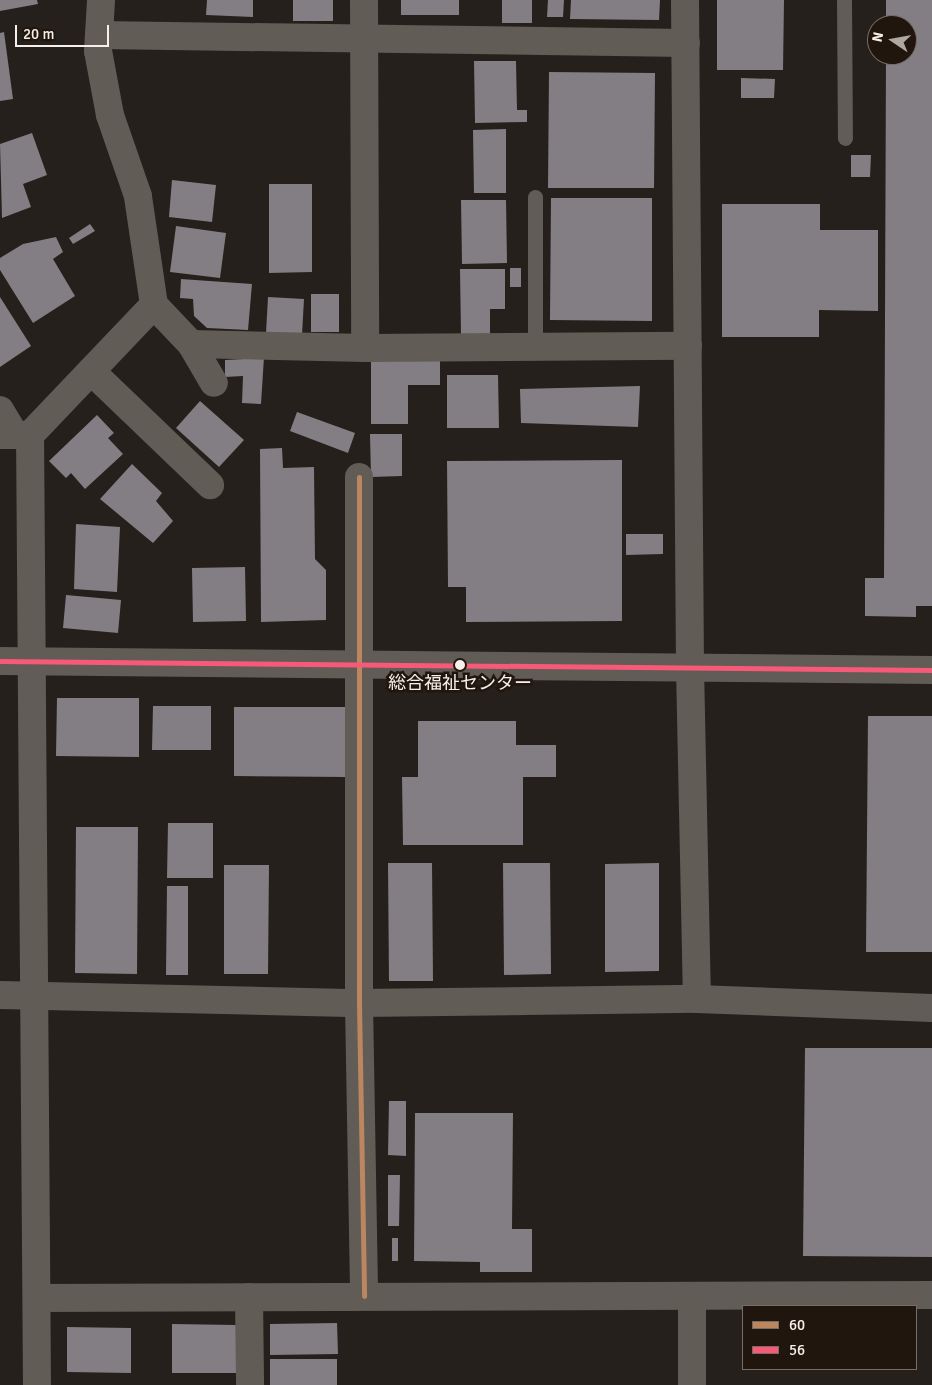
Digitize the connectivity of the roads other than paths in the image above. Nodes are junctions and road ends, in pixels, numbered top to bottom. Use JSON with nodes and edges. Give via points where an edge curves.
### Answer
{"nodes":[{"id":1,"x":101,"y":0,"type":"edge"},
{"id":2,"x":364,"y":0,"type":"edge"},
{"id":3,"x":686,"y":0,"type":"edge"},
{"id":4,"x":844,"y":0,"type":"edge"},
{"id":5,"x":99,"y":35,"type":"junction"},
{"id":6,"x":364,"y":37,"type":"junction"},
{"id":7,"x":686,"y":42,"type":"junction"},
{"id":8,"x":845,"y":138,"type":"dead end"},
{"id":9,"x":535,"y":197,"type":"dead end"},
{"id":10,"x":154,"y":305,"type":"junction"},
{"id":11,"x":191,"y":344,"type":"junction"},
{"id":12,"x":688,"y":346,"type":"junction"},
{"id":13,"x":535,"y":347,"type":"junction"},
{"id":14,"x":365,"y":348,"type":"junction"},
{"id":15,"x":91,"y":371,"type":"junction"},
{"id":16,"x":214,"y":383,"type":"dead end"},
{"id":17,"x":0,"y":410,"type":"edge"},
{"id":18,"x":15,"y":435,"type":"edge"},
{"id":19,"x":359,"y":478,"type":"dead end"},
{"id":20,"x":210,"y":485,"type":"dead end"},
{"id":21,"x":0,"y":661,"type":"edge"},
{"id":22,"x":31,"y":661,"type":"junction"},
{"id":23,"x":358,"y":665,"type":"junction"},
{"id":24,"x":690,"y":667,"type":"junction"},
{"id":25,"x":932,"y":670,"type":"edge"},
{"id":26,"x":0,"y":995,"type":"edge"},
{"id":27,"x":36,"y":995,"type":"junction"},
{"id":28,"x":697,"y":999,"type":"junction"},
{"id":29,"x":359,"y":1003,"type":"junction"},
{"id":30,"x":932,"y":1008,"type":"edge"},
{"id":31,"x":932,"y":1295,"type":"edge"},
{"id":32,"x":364,"y":1296,"type":"junction"},
{"id":33,"x":249,"y":1297,"type":"junction"},
{"id":34,"x":692,"y":1297,"type":"junction"},
{"id":35,"x":36,"y":1298,"type":"junction"},
{"id":36,"x":37,"y":1385,"type":"edge"},
{"id":37,"x":250,"y":1385,"type":"edge"},
{"id":38,"x":692,"y":1385,"type":"edge"}],
"edges":[{"from":1,"to":5,"type":"street"},
{"from":2,"to":6,"type":"street"},
{"from":3,"to":7,"type":"street"},
{"from":4,"to":8,"type":"lane"},
{"from":5,"to":6,"type":"street"},
{"from":5,"to":10,"type":"street","via":[[110,115],[138,196]]},
{"from":6,"to":7,"type":"street"},
{"from":6,"to":14,"type":"street"},
{"from":7,"to":12,"type":"street"},
{"from":9,"to":13,"type":"lane"},
{"from":10,"to":11,"type":"street"},
{"from":10,"to":15,"type":"street"},
{"from":11,"to":14,"type":"street"},
{"from":11,"to":16,"type":"street"},
{"from":12,"to":13,"type":"street"},
{"from":12,"to":24,"type":"street"},
{"from":13,"to":14,"type":"street"},
{"from":15,"to":18,"type":"street"},
{"from":15,"to":20,"type":"street"},
{"from":17,"to":18,"type":"street"},
{"from":18,"to":22,"type":"street"},
{"from":19,"to":23,"type":"street"},
{"from":21,"to":22,"type":"street"},
{"from":22,"to":23,"type":"street"},
{"from":22,"to":27,"type":"street"},
{"from":23,"to":24,"type":"street"},
{"from":23,"to":29,"type":"street"},
{"from":24,"to":25,"type":"street"},
{"from":24,"to":28,"type":"street"},
{"from":26,"to":27,"type":"street"},
{"from":27,"to":29,"type":"street"},
{"from":27,"to":35,"type":"street"},
{"from":28,"to":29,"type":"street"},
{"from":28,"to":30,"type":"street"},
{"from":29,"to":32,"type":"street"},
{"from":31,"to":34,"type":"street"},
{"from":32,"to":33,"type":"street"},
{"from":32,"to":34,"type":"street"},
{"from":33,"to":35,"type":"street"},
{"from":33,"to":37,"type":"street"},
{"from":34,"to":38,"type":"street"},
{"from":35,"to":36,"type":"street"}]}
